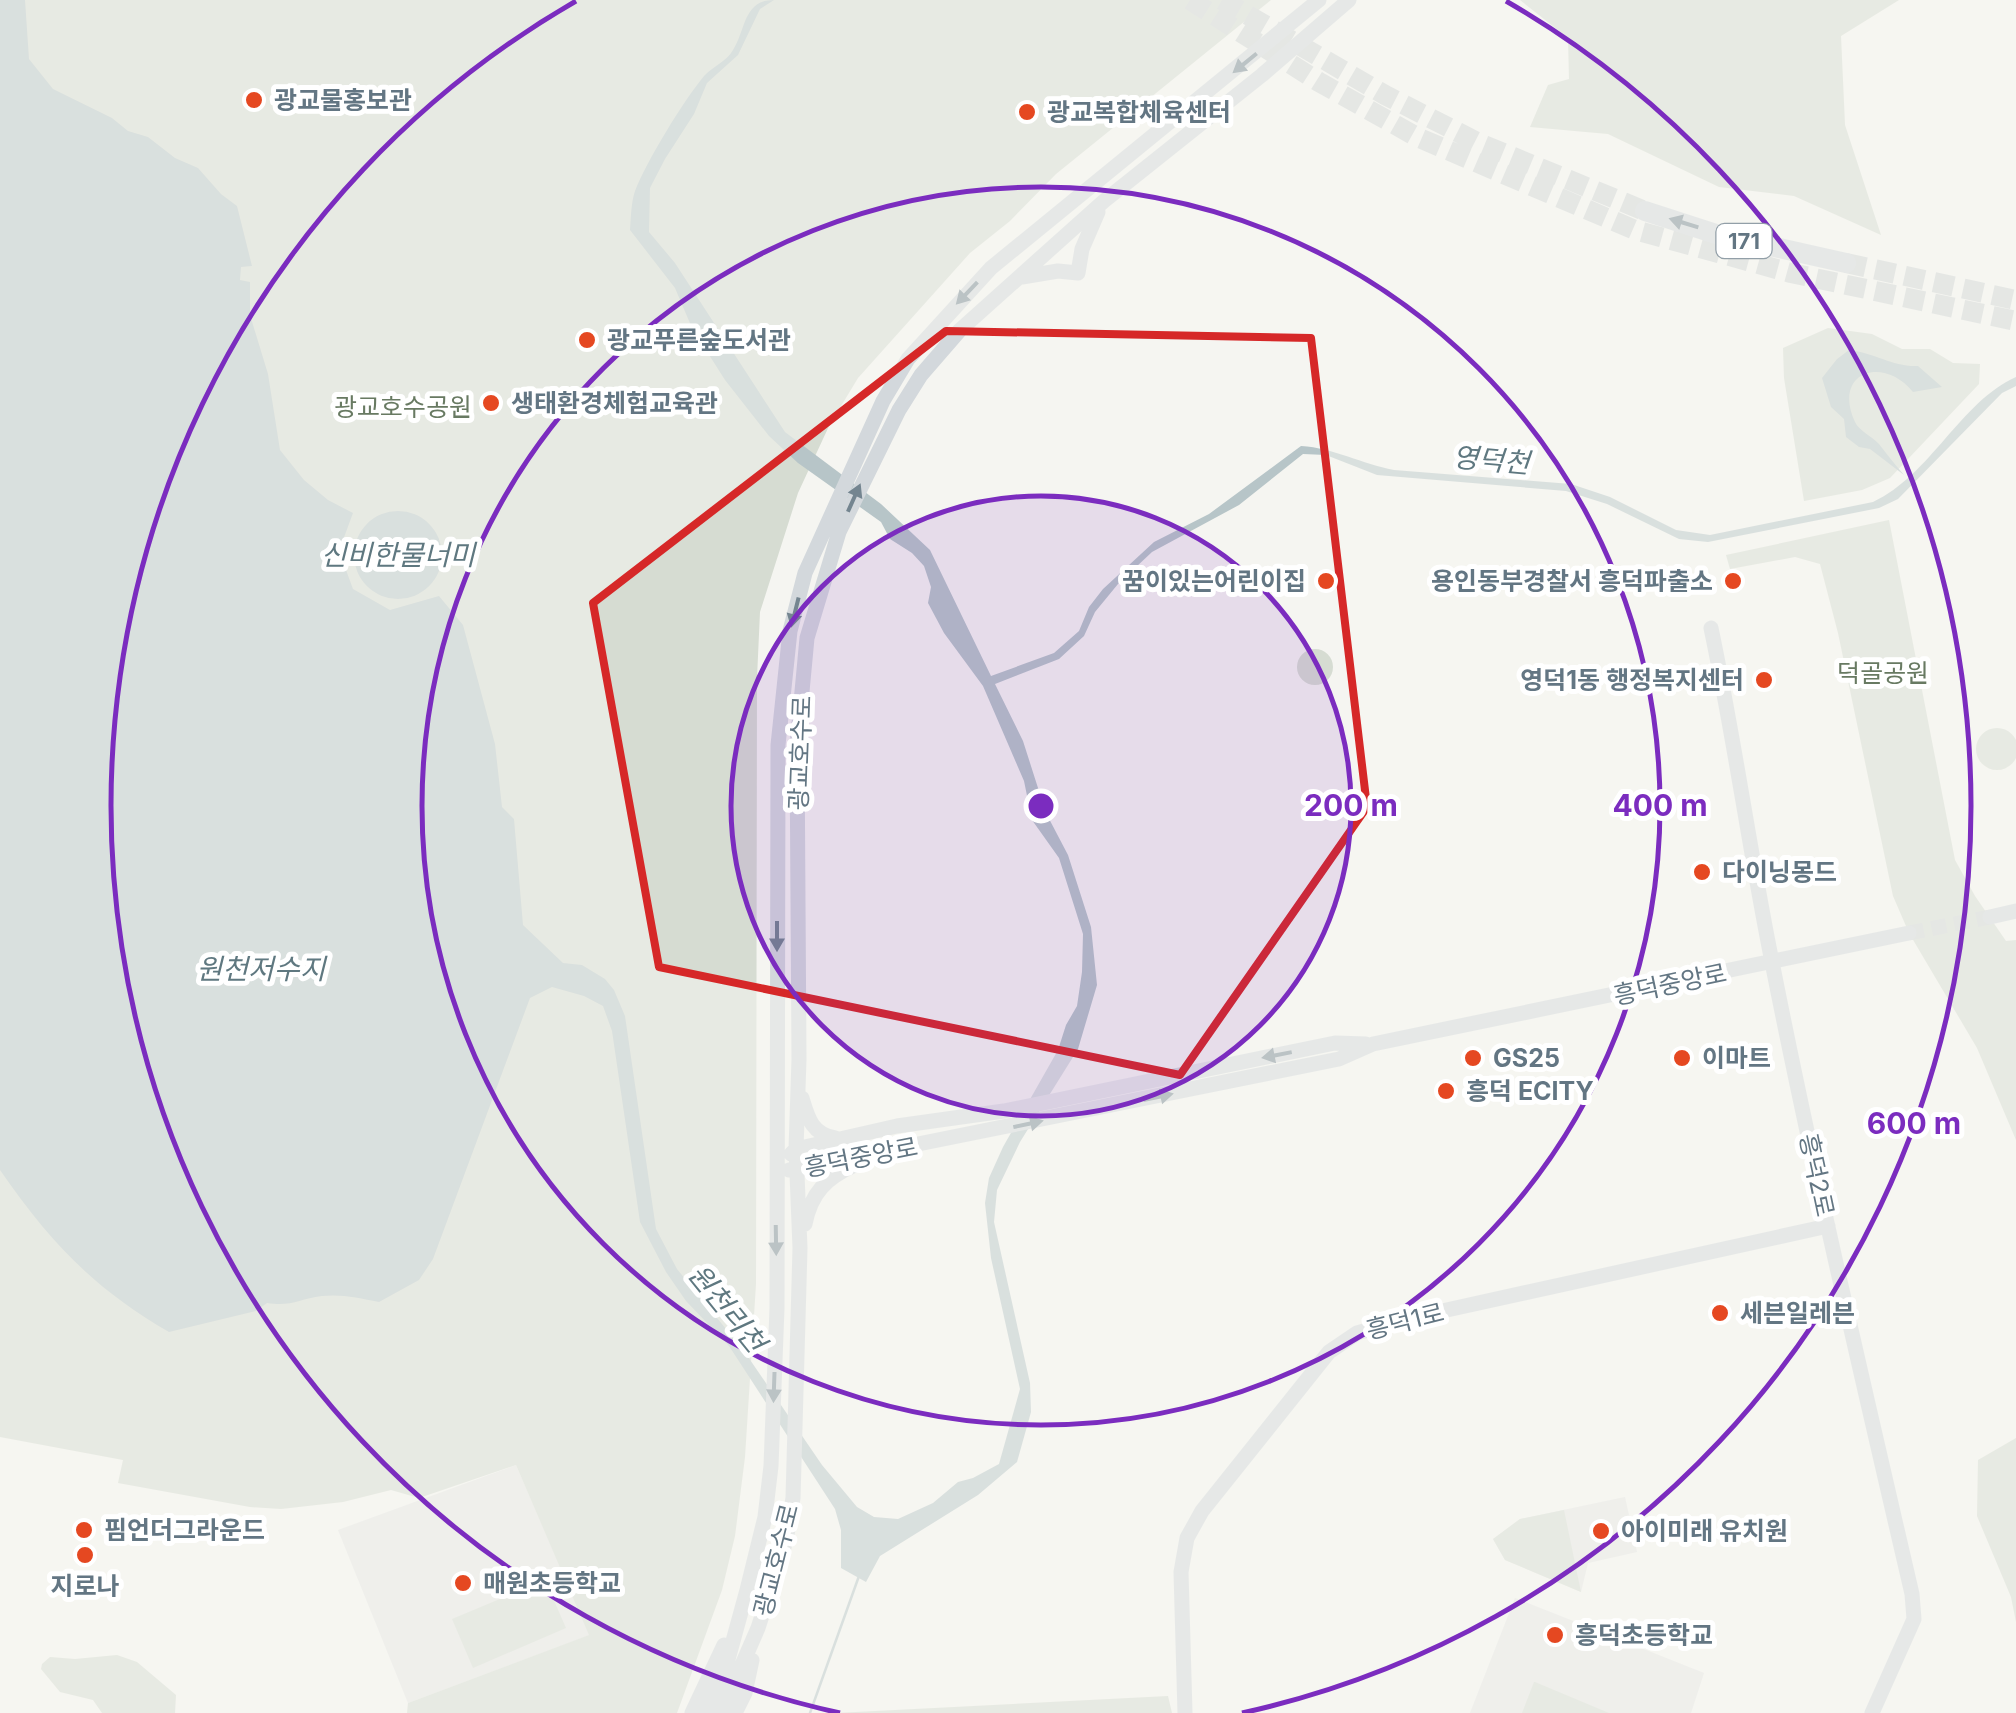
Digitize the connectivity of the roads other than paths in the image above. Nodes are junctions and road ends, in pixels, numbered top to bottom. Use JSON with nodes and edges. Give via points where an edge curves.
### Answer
{"nodes":[{"id":1,"x":1319,"y":0,"type":"edge"},
{"id":2,"x":1350,"y":0,"type":"edge"},
{"id":3,"x":1104,"y":201,"type":"junction"},
{"id":4,"x":1644,"y":211,"type":"tunnel mouth"},
{"id":5,"x":1846,"y":263,"type":"tunnel mouth"},
{"id":6,"x":1014,"y":280,"type":"junction"},
{"id":7,"x":863,"y":460,"type":"junction"},
{"id":8,"x":833,"y":526,"type":"junction"},
{"id":9,"x":1711,"y":628,"type":"dead end"},
{"id":10,"x":2016,"y":911,"type":"edge"},
{"id":11,"x":1990,"y":917,"type":"tunnel mouth"},
{"id":12,"x":1909,"y":934,"type":"tunnel mouth"},
{"id":13,"x":1772,"y":962,"type":"junction"},
{"id":14,"x":1373,"y":1044,"type":"junction"},
{"id":15,"x":797,"y":1081,"type":"junction"},
{"id":16,"x":854,"y":1136,"type":"junction"},
{"id":17,"x":796,"y":1150,"type":"junction"},
{"id":18,"x":878,"y":1154,"type":"junction"},
{"id":19,"x":798,"y":1169,"type":"junction"},
{"id":20,"x":775,"y":1172,"type":"junction"},
{"id":21,"x":1828,"y":1226,"type":"junction"},
{"id":22,"x":800,"y":1248,"type":"junction"},
{"id":23,"x":738,"y":1619,"type":"junction"},
{"id":24,"x":758,"y":1628,"type":"junction"},
{"id":25,"x":692,"y":1713,"type":"edge"},
{"id":26,"x":708,"y":1713,"type":"edge"},
{"id":27,"x":720,"y":1713,"type":"edge"},
{"id":28,"x":736,"y":1713,"type":"edge"},
{"id":29,"x":1185,"y":1713,"type":"edge"},
{"id":30,"x":1872,"y":1713,"type":"edge"}],
"edges":[{"from":1,"to":7,"type":"main road","name":"광교호수로","one_way":true,"via":[[992,268],[908,360],[882,401]]},
{"from":2,"to":3,"type":"main road","name":"광교호수로"},
{"from":3,"to":6,"type":"main road","name":"광교호수로"},
{"from":3,"to":6,"type":"main road","via":[[1078,274],[1035,273]]},
{"from":5,"to":4,"type":"highway","number":"171","one_way":true},
{"from":6,"to":7,"type":"main road","name":"광교호수로","via":[[921,375]]},
{"from":7,"to":8,"type":"main road","name":"광교호수로"},
{"from":8,"to":15,"type":"main road","name":"광교호수로","via":[[807,638],[797,745]]},
{"from":8,"to":20,"type":"main road","name":"광교호수로","one_way":true,"via":[[805,573],[790,631],[778,745]]},
{"from":9,"to":13,"type":"main road","name":"흥덕2로"},
{"from":10,"to":11,"type":"main road"},
{"from":12,"to":13,"type":"main road","name":"흥덕중앙로"},
{"from":13,"to":14,"type":"main road","name":"흥덕중앙로"},
{"from":13,"to":21,"type":"main road","name":"흥덕2로"},
{"from":14,"to":16,"type":"main road","name":"흥덕중앙로","one_way":true,"via":[[1335,1043]]},
{"from":18,"to":14,"type":"main road","name":"흥덕중앙로","one_way":true,"via":[[1339,1059]]},
{"from":15,"to":16,"type":"main road","via":[[818,1133]]},
{"from":15,"to":17,"type":"main road","name":"광교호수로"},
{"from":16,"to":17,"type":"main road","name":"흥덕중앙로"},
{"from":17,"to":19,"type":"main road","name":"광교호수로"},
{"from":17,"to":20,"type":"main road","name":"흥덕중앙로"},
{"from":18,"to":19,"type":"main road","name":"흥덕중앙로"},
{"from":18,"to":22,"type":"main road","via":[[820,1187]]},
{"from":19,"to":20,"type":"main road","name":"흥덕중앙로"},
{"from":19,"to":22,"type":"main road","name":"광교호수로"},
{"from":20,"to":23,"type":"main road","name":"광교호수로","one_way":true,"via":[[771,1466]]},
{"from":21,"to":29,"type":"main road","name":"흥덕1로","via":[[1406,1319],[1357,1333],[1329,1352],[1186,1538]]},
{"from":21,"to":30,"type":"main road","name":"흥덕2로","via":[[1912,1594],[1914,1618]]},
{"from":22,"to":24,"type":"main road","name":"광교호수로","via":[[793,1498]]},
{"from":23,"to":25,"type":"main road"},
{"from":23,"to":26,"type":"main road","name":"광교호수로"},
{"from":24,"to":27,"type":"main road","name":"광교호수로"},
{"from":24,"to":28,"type":"main road"}]}
